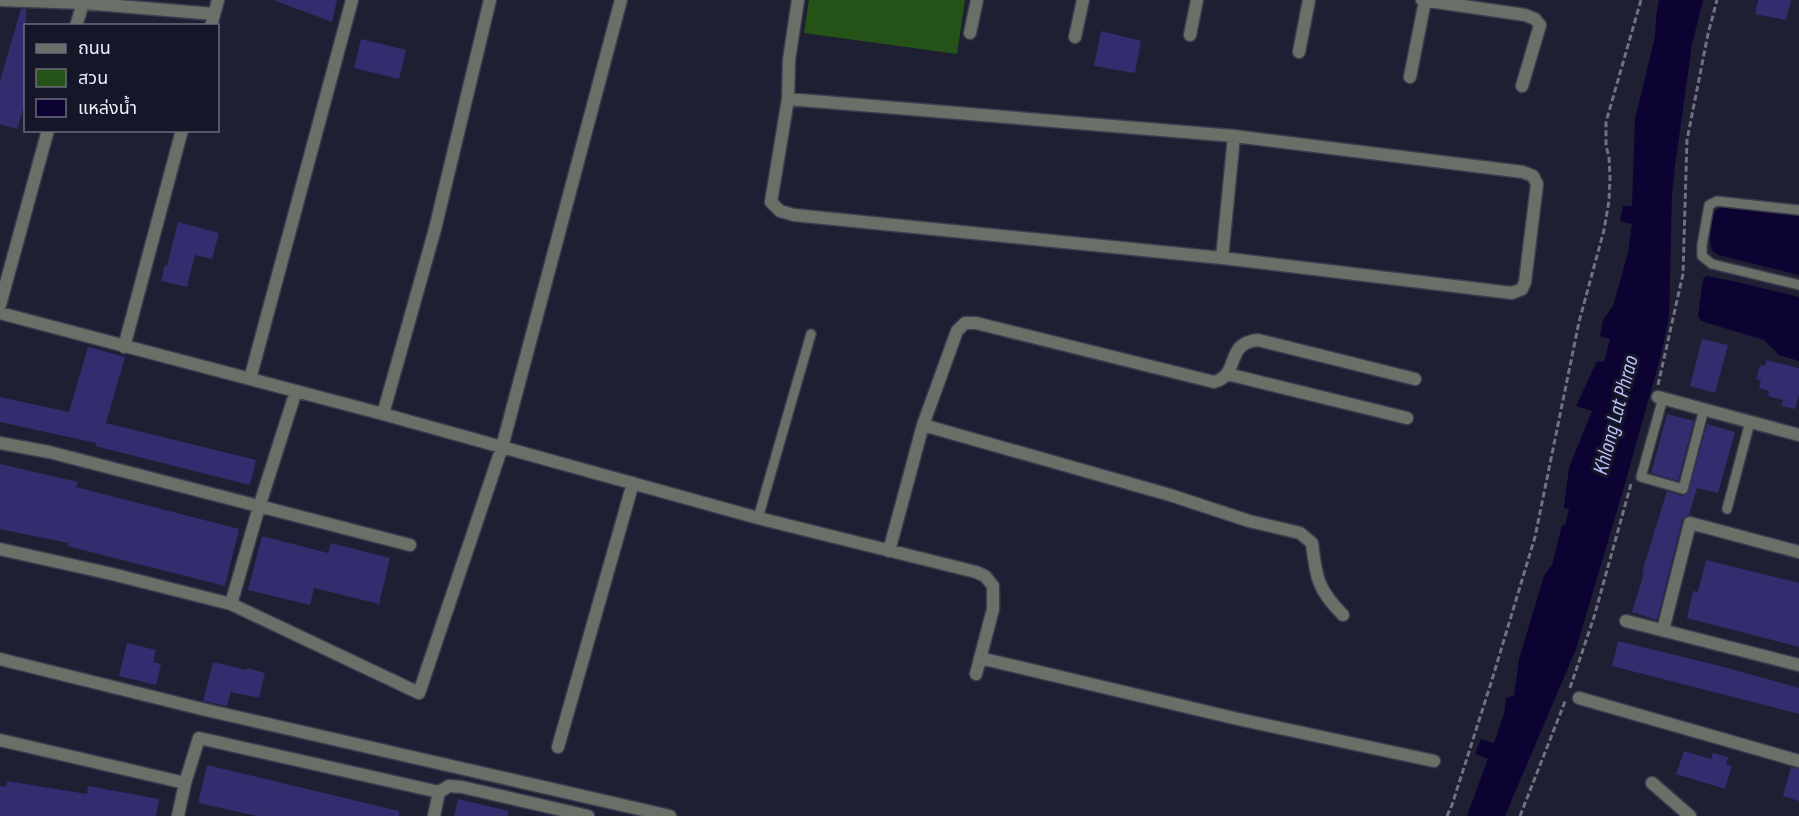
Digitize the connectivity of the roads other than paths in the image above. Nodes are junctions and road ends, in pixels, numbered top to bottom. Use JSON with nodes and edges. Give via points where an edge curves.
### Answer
{"nodes":[{"id":1,"x":0,"y":0,"type":"edge"},
{"id":2,"x":218,"y":0,"type":"edge"},
{"id":3,"x":352,"y":0,"type":"edge"},
{"id":4,"x":490,"y":0,"type":"edge"},
{"id":5,"x":621,"y":0,"type":"edge"},
{"id":6,"x":798,"y":0,"type":"edge"},
{"id":7,"x":977,"y":0,"type":"edge"},
{"id":8,"x":1083,"y":0,"type":"edge"},
{"id":9,"x":1197,"y":0,"type":"edge"},
{"id":10,"x":1309,"y":0,"type":"edge"},
{"id":11,"x":1423,"y":0,"type":"edge"},
{"id":12,"x":82,"y":3,"type":"junction"},
{"id":13,"x":212,"y":20,"type":"edge"},
{"id":14,"x":77,"y":24,"type":"edge"},
{"id":15,"x":970,"y":33,"type":"dead end"},
{"id":16,"x":1190,"y":34,"type":"dead end"},
{"id":17,"x":1075,"y":37,"type":"dead end"},
{"id":18,"x":1299,"y":52,"type":"dead end"},
{"id":19,"x":1410,"y":77,"type":"dead end"},
{"id":20,"x":1522,"y":86,"type":"dead end"},
{"id":21,"x":788,"y":99,"type":"junction"},
{"id":22,"x":47,"y":132,"type":"edge"},
{"id":23,"x":181,"y":132,"type":"edge"},
{"id":24,"x":1234,"y":136,"type":"junction"},
{"id":25,"x":1799,"y":210,"type":"edge"},
{"id":26,"x":1222,"y":258,"type":"junction"},
{"id":27,"x":1799,"y":285,"type":"edge"},
{"id":28,"x":0,"y":305,"type":"edge"},
{"id":29,"x":0,"y":313,"type":"edge"},
{"id":30,"x":812,"y":334,"type":"dead end"},
{"id":31,"x":124,"y":346,"type":"junction"},
{"id":32,"x":1227,"y":374,"type":"junction"},
{"id":33,"x":1415,"y":378,"type":"dead end"},
{"id":34,"x":250,"y":379,"type":"junction"},
{"id":35,"x":296,"y":391,"type":"junction"},
{"id":36,"x":1660,"y":393,"type":"joint"},
{"id":37,"x":1704,"y":409,"type":"junction"},
{"id":38,"x":383,"y":414,"type":"junction"},
{"id":39,"x":1407,"y":418,"type":"dead end"},
{"id":40,"x":1750,"y":422,"type":"junction"},
{"id":41,"x":922,"y":425,"type":"junction"},
{"id":42,"x":1799,"y":435,"type":"edge"},
{"id":43,"x":0,"y":443,"type":"edge"},
{"id":44,"x":502,"y":447,"type":"junction"},
{"id":45,"x":633,"y":483,"type":"junction"},
{"id":46,"x":259,"y":507,"type":"junction"},
{"id":47,"x":1727,"y":509,"type":"dead end"},
{"id":48,"x":758,"y":518,"type":"junction"},
{"id":49,"x":410,"y":545,"type":"dead end"},
{"id":50,"x":0,"y":549,"type":"edge"},
{"id":51,"x":889,"y":551,"type":"junction"},
{"id":52,"x":1799,"y":552,"type":"edge"},
{"id":53,"x":231,"y":604,"type":"junction"},
{"id":54,"x":1343,"y":615,"type":"dead end"},
{"id":55,"x":1626,"y":621,"type":"dead end"},
{"id":56,"x":1663,"y":630,"type":"junction"},
{"id":57,"x":980,"y":658,"type":"junction"},
{"id":58,"x":0,"y":659,"type":"edge"},
{"id":59,"x":1799,"y":665,"type":"edge"},
{"id":60,"x":976,"y":674,"type":"dead end"},
{"id":61,"x":1579,"y":698,"type":"dead end"},
{"id":62,"x":0,"y":741,"type":"edge"},
{"id":63,"x":558,"y":747,"type":"dead end"},
{"id":64,"x":1434,"y":761,"type":"dead end"},
{"id":65,"x":1799,"y":761,"type":"edge"},
{"id":66,"x":185,"y":783,"type":"junction"},
{"id":67,"x":1652,"y":783,"type":"dead end"},
{"id":68,"x":439,"y":792,"type":"junction"},
{"id":69,"x":178,"y":816,"type":"edge"},
{"id":70,"x":434,"y":816,"type":"edge"},
{"id":71,"x":588,"y":816,"type":"edge"},
{"id":72,"x":670,"y":816,"type":"edge"},
{"id":73,"x":1690,"y":816,"type":"edge"}],
"edges":[{"from":1,"to":12,"type":"street"},
{"from":2,"to":13,"type":"street"},
{"from":3,"to":34,"type":"street"},
{"from":4,"to":38,"type":"street","via":[[435,229]]},
{"from":5,"to":44,"type":"street"},
{"from":6,"to":21,"type":"street"},
{"from":7,"to":15,"type":"street"},
{"from":8,"to":17,"type":"street"},
{"from":9,"to":16,"type":"street"},
{"from":10,"to":18,"type":"street"},
{"from":11,"to":19,"type":"street"},
{"from":11,"to":20,"type":"street","via":[[1534,19],[1540,25]]},
{"from":12,"to":13,"type":"street"},
{"from":12,"to":14,"type":"street"},
{"from":21,"to":24,"type":"street"},
{"from":21,"to":26,"type":"street","via":[[771,202],[780,211]]},
{"from":22,"to":28,"type":"street"},
{"from":23,"to":31,"type":"street"},
{"from":24,"to":26,"type":"street"},
{"from":24,"to":26,"type":"street","via":[[1522,172],[1533,176],[1537,184],[1526,282],[1522,289],[1512,293]]},
{"from":25,"to":27,"type":"lane","via":[[1717,201],[1709,205],[1702,245],[1702,256],[1712,264]]},
{"from":29,"to":31,"type":"street"},
{"from":30,"to":48,"type":"lane"},
{"from":31,"to":34,"type":"street"},
{"from":32,"to":33,"type":"street","via":[[1239,347],[1258,340]]},
{"from":32,"to":39,"type":"street"},
{"from":32,"to":41,"type":"street","via":[[1214,382],[965,323],[957,331]]},
{"from":34,"to":35,"type":"street"},
{"from":35,"to":38,"type":"street"},
{"from":35,"to":46,"type":"street"},
{"from":36,"to":37,"type":"street"},
{"from":36,"to":37,"type":"lane","via":[[1641,477],[1683,489]]},
{"from":37,"to":40,"type":"street"},
{"from":38,"to":44,"type":"street"},
{"from":40,"to":42,"type":"street"},
{"from":40,"to":47,"type":"lane"},
{"from":41,"to":51,"type":"street"},
{"from":41,"to":54,"type":"street","via":[[1300,533],[1312,543],[1316,573],[1327,600]]},
{"from":43,"to":46,"type":"street","via":[[49,452]]},
{"from":44,"to":45,"type":"street"},
{"from":44,"to":53,"type":"street","via":[[418,693]]},
{"from":45,"to":48,"type":"street"},
{"from":45,"to":63,"type":"street"},
{"from":46,"to":49,"type":"street"},
{"from":46,"to":53,"type":"street"},
{"from":48,"to":51,"type":"street"},
{"from":50,"to":53,"type":"street"},
{"from":51,"to":57,"type":"street","via":[[985,576],[993,586],[993,609]]},
{"from":52,"to":56,"type":"street","via":[[1690,523]]},
{"from":55,"to":56,"type":"street"},
{"from":56,"to":59,"type":"street"},
{"from":57,"to":60,"type":"street"},
{"from":57,"to":64,"type":"street"},
{"from":58,"to":72,"type":"street"},
{"from":61,"to":65,"type":"street"},
{"from":62,"to":66,"type":"street"},
{"from":66,"to":68,"type":"street","via":[[199,738]]},
{"from":66,"to":69,"type":"street"},
{"from":67,"to":73,"type":"street"},
{"from":68,"to":70,"type":"street"},
{"from":68,"to":71,"type":"street","via":[[449,786],[462,787]]}]}
